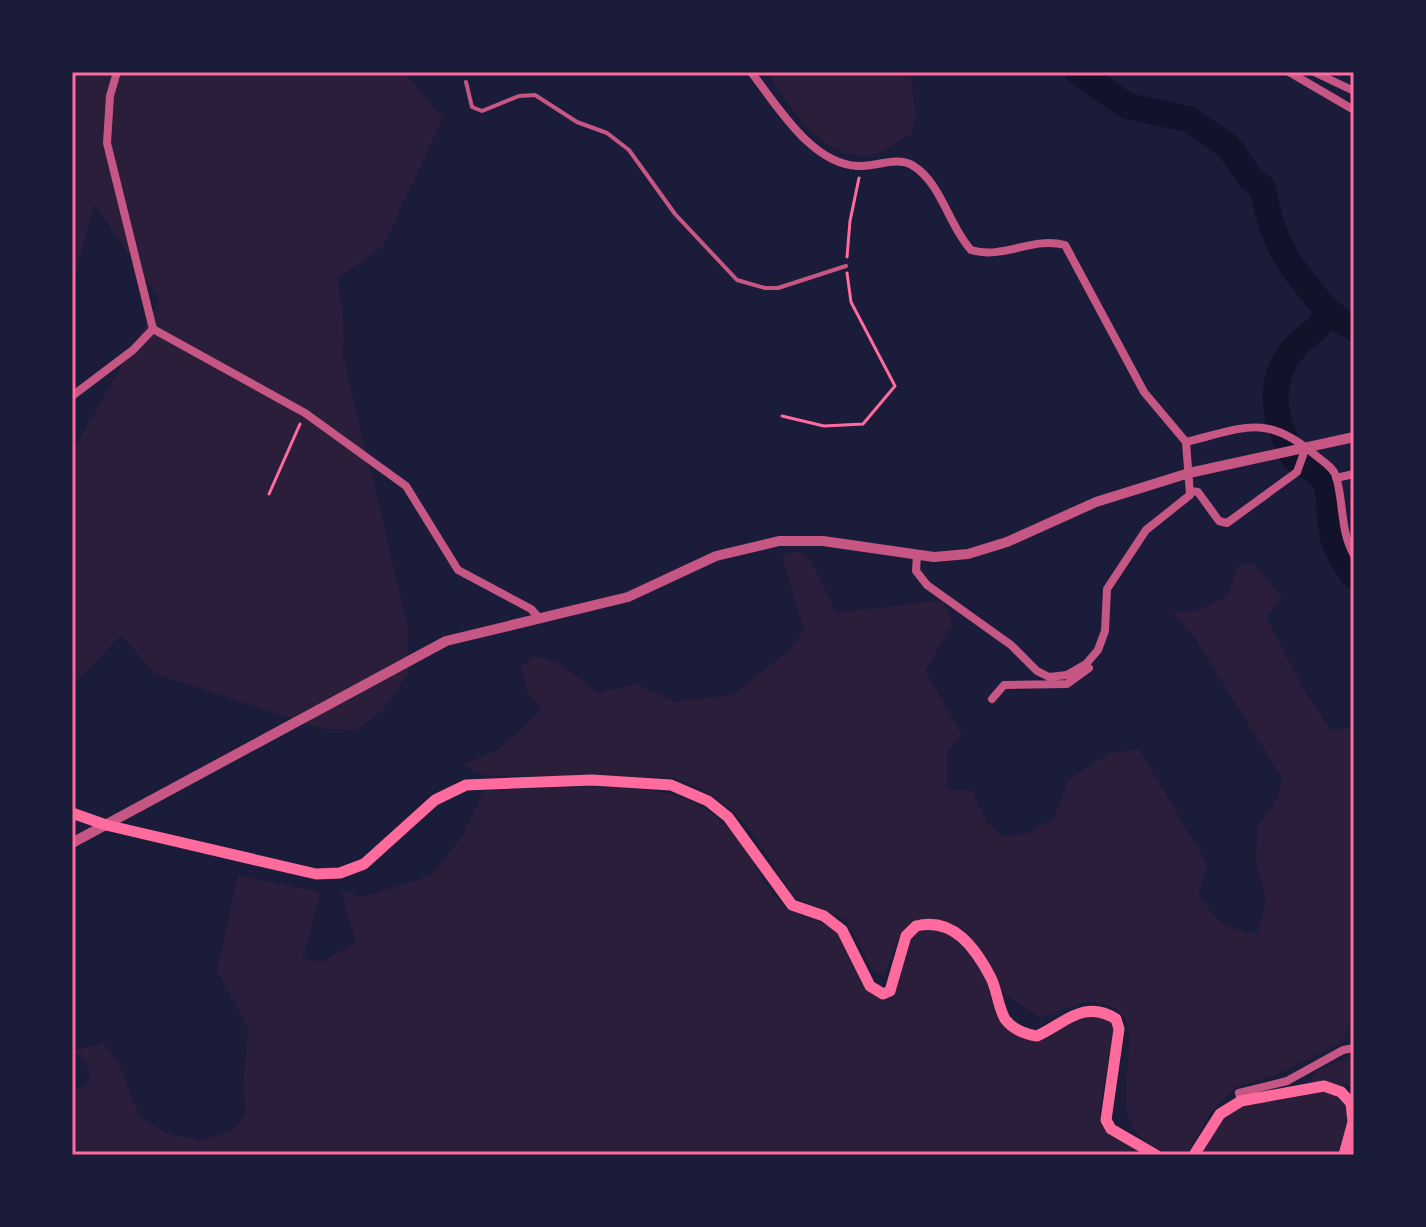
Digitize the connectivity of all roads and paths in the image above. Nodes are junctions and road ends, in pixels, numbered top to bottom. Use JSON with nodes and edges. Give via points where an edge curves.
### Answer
{"nodes":[{"id":1,"x":117,"y":72,"type":"edge"},
{"id":2,"x":751,"y":72,"type":"edge"},
{"id":3,"x":1289,"y":72,"type":"edge"},
{"id":4,"x":1314,"y":72,"type":"edge"},
{"id":5,"x":466,"y":82,"type":"dead end"},
{"id":6,"x":1354,"y":91,"type":"edge"},
{"id":7,"x":1354,"y":110,"type":"edge"},
{"id":8,"x":862,"y":166,"type":"junction"},
{"id":9,"x":846,"y":266,"type":"junction"},
{"id":10,"x":153,"y":329,"type":"junction"},
{"id":11,"x":72,"y":396,"type":"edge"},
{"id":12,"x":305,"y":413,"type":"junction"},
{"id":13,"x":782,"y":416,"type":"dead end"},
{"id":14,"x":1354,"y":437,"type":"edge"},
{"id":15,"x":1186,"y":442,"type":"junction"},
{"id":16,"x":1302,"y":448,"type":"junction"},
{"id":17,"x":1189,"y":473,"type":"junction"},
{"id":18,"x":1354,"y":474,"type":"edge"},
{"id":19,"x":1336,"y":478,"type":"junction"},
{"id":20,"x":1191,"y":491,"type":"junction"},
{"id":21,"x":269,"y":494,"type":"dead end"},
{"id":22,"x":917,"y":555,"type":"junction"},
{"id":23,"x":1354,"y":555,"type":"edge"},
{"id":24,"x":539,"y":618,"type":"junction"},
{"id":25,"x":1086,"y":664,"type":"junction"},
{"id":26,"x":992,"y":699,"type":"dead end"},
{"id":27,"x":72,"y":813,"type":"edge"},
{"id":28,"x":106,"y":825,"type":"junction"},
{"id":29,"x":72,"y":843,"type":"edge"},
{"id":30,"x":1354,"y":1048,"type":"edge"},
{"id":31,"x":1241,"y":1101,"type":"junction"},
{"id":32,"x":1156,"y":1155,"type":"edge"},
{"id":33,"x":1194,"y":1155,"type":"edge"},
{"id":34,"x":1344,"y":1155,"type":"edge"}],
"edges":[{"from":1,"to":10,"type":"street","via":[[107,143]]},
{"from":2,"to":8,"type":"street","via":[[801,135],[830,156]]},
{"from":3,"to":7,"type":"street"},
{"from":4,"to":6,"type":"street"},
{"from":5,"to":9,"type":"lane","via":[[472,107],[482,111],[535,95],[577,122],[607,133],[629,150],[675,214],[737,280],[778,288]]},
{"from":8,"to":9,"type":"path"},
{"from":8,"to":15,"type":"street","via":[[899,161],[911,165],[932,183],[954,229],[971,250],[1001,254],[1045,242],[1065,245],[1144,392]]},
{"from":9,"to":13,"type":"path","via":[[851,302],[895,386],[863,424],[824,426]]},
{"from":10,"to":11,"type":"street"},
{"from":10,"to":12,"type":"street"},
{"from":12,"to":21,"type":"path"},
{"from":12,"to":24,"type":"street","via":[[406,486],[458,570]]},
{"from":14,"to":16,"type":"street"},
{"from":15,"to":16,"type":"street","via":[[1260,427],[1285,431]]},
{"from":15,"to":17,"type":"street"},
{"from":16,"to":17,"type":"street"},
{"from":16,"to":19,"type":"street","via":[[1333,469]]},
{"from":16,"to":20,"type":"street","via":[[1304,459],[1297,472],[1227,523]]},
{"from":17,"to":20,"type":"street"},
{"from":17,"to":22,"type":"street","via":[[1096,502],[981,550]]},
{"from":18,"to":19,"type":"street"},
{"from":19,"to":23,"type":"street","via":[[1346,541]]},
{"from":20,"to":25,"type":"street","via":[[1146,530],[1107,589],[1105,631]]},
{"from":22,"to":24,"type":"street","via":[[823,541],[779,541],[716,556],[628,597]]},
{"from":22,"to":25,"type":"street","via":[[916,571],[927,585],[1011,645],[1037,671],[1049,677],[1067,675]]},
{"from":24,"to":28,"type":"street","via":[[421,651]]},
{"from":25,"to":26,"type":"street","via":[[1089,668],[1067,684],[1004,685]]},
{"from":27,"to":28,"type":"main road"},
{"from":28,"to":29,"type":"street"},
{"from":28,"to":32,"type":"main road","via":[[287,870],[340,873],[364,864],[435,800],[466,785],[592,780],[671,785],[708,801],[728,817],[792,905],[824,916],[842,930],[870,986],[883,994],[890,991],[906,936],[916,926],[944,925],[966,940],[991,978],[1004,1018],[1022,1033],[1037,1036],[1077,1012],[1095,1009],[1116,1019],[1106,1120],[1111,1129]]},
{"from":30,"to":31,"type":"street","via":[[1287,1081],[1239,1093]]},
{"from":31,"to":33,"type":"main road","via":[[1220,1114]]},
{"from":31,"to":34,"type":"main road","via":[[1324,1086],[1341,1092],[1351,1103],[1353,1122]]}]}
